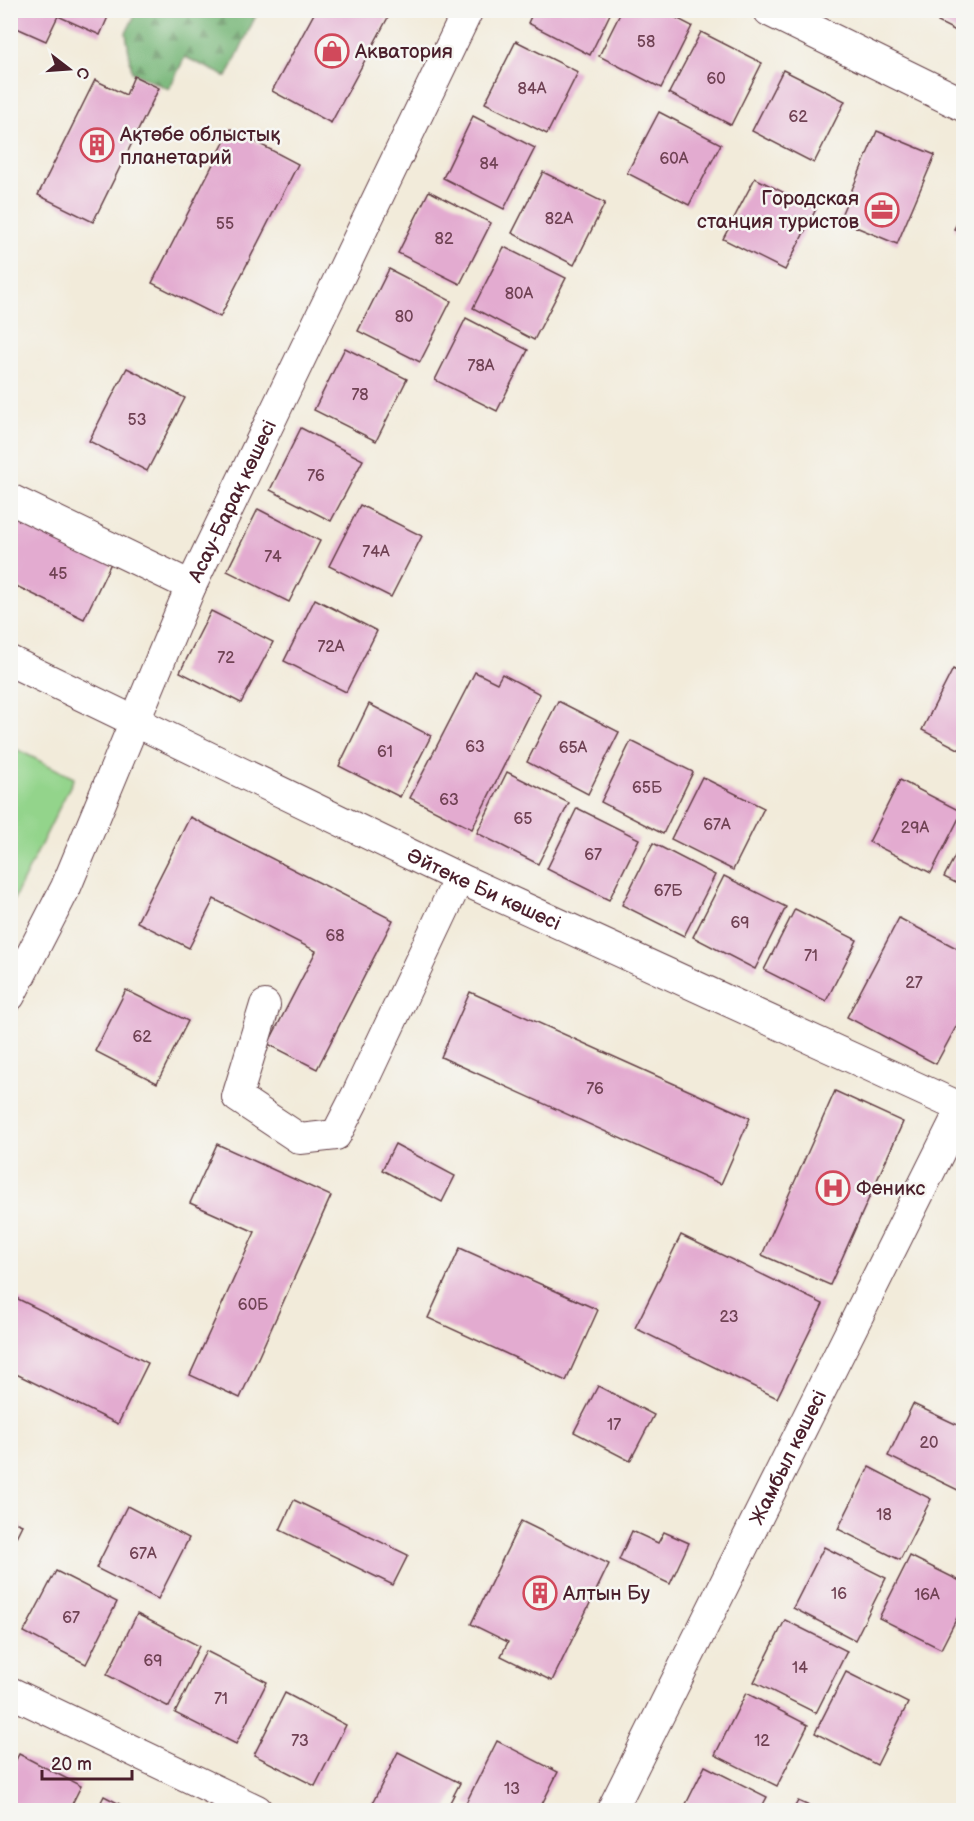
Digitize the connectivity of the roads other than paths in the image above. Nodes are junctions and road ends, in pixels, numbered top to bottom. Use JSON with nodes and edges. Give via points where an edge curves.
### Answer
{"nodes":[{"id":1,"x":468,"y":10,"type":"edge"},
{"id":2,"x":770,"y":10,"type":"edge"},
{"id":3,"x":963,"y":105,"type":"edge"},
{"id":4,"x":10,"y":499,"type":"edge"},
{"id":5,"x":192,"y":586,"type":"junction"},
{"id":6,"x":10,"y":661,"type":"edge"},
{"id":7,"x":135,"y":721,"type":"junction"},
{"id":8,"x":459,"y":878,"type":"junction"},
{"id":9,"x":10,"y":996,"type":"edge"},
{"id":10,"x":265,"y":1005,"type":"dead end"},
{"id":11,"x":963,"y":1106,"type":"edge"},
{"id":12,"x":10,"y":1692,"type":"edge"},
{"id":13,"x":257,"y":1810,"type":"edge"},
{"id":14,"x":612,"y":1810,"type":"edge"}],
"edges":[{"from":1,"to":5,"type":"street","name":"Асау-Барақ көшесі"},
{"from":2,"to":3,"type":"main road"},
{"from":4,"to":5,"type":"street"},
{"from":5,"to":7,"type":"street","name":"Асау-Барақ көшесі"},
{"from":6,"to":7,"type":"street","name":"Әйтеке Би көшесі"},
{"from":7,"to":8,"type":"street","name":"Әйтеке Би көшесі"},
{"from":7,"to":9,"type":"street","name":"Асау-Барақ көшесі","via":[[66,888]]},
{"from":8,"to":10,"type":"street","via":[[336,1135],[300,1139],[237,1097]]},
{"from":8,"to":11,"type":"street","name":"Әйтеке Би көшесі"},
{"from":11,"to":14,"type":"street","name":"Жамбыл көшесі"},
{"from":12,"to":13,"type":"street"}]}
